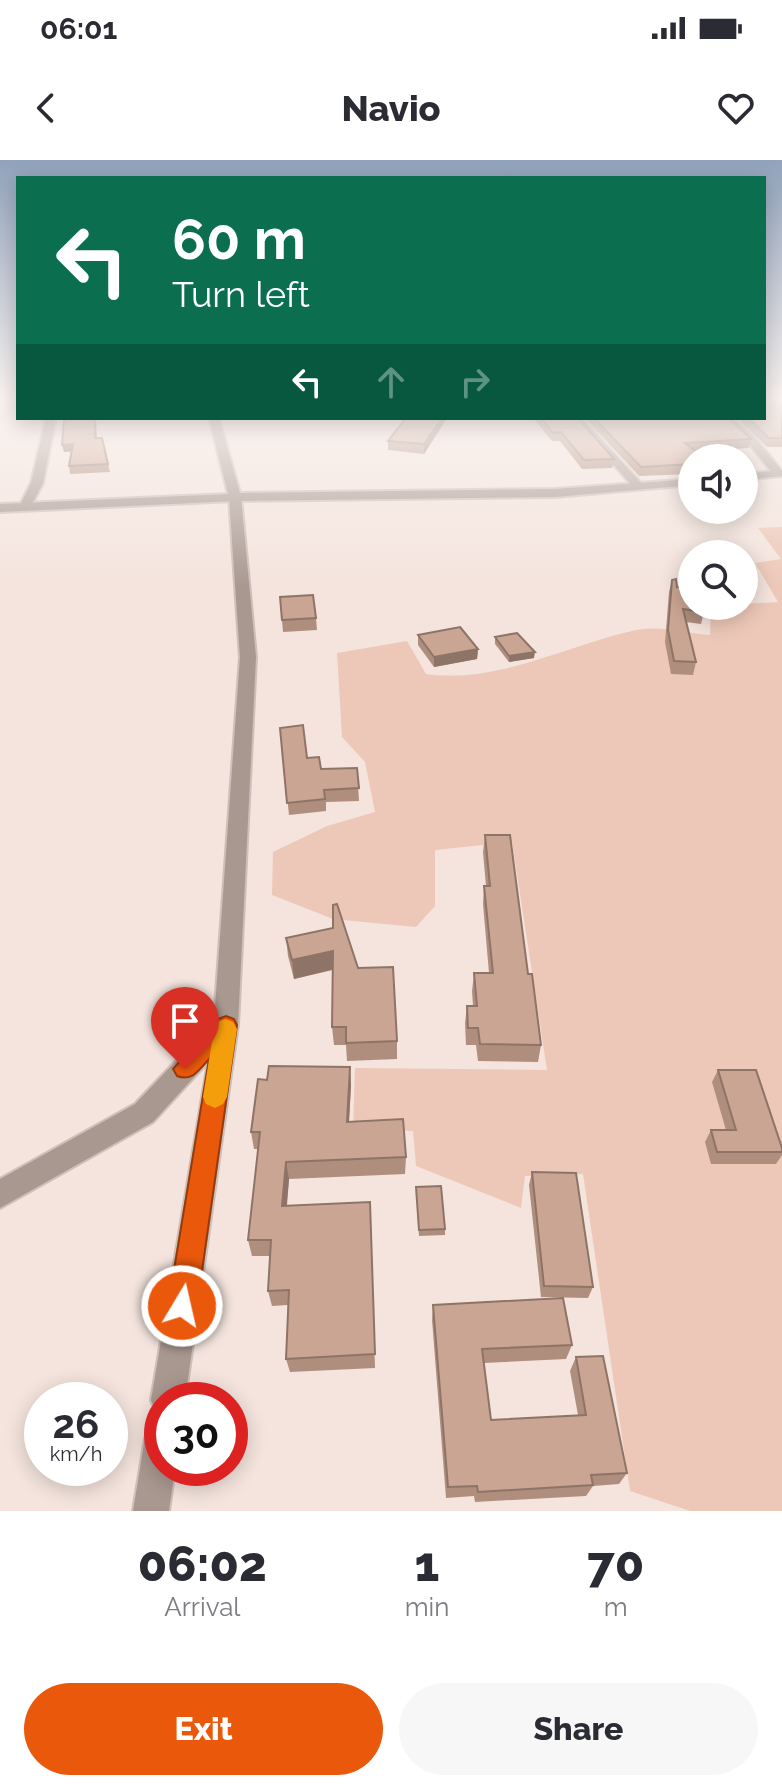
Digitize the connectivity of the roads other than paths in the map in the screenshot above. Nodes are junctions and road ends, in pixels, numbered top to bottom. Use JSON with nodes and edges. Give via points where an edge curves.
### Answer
{"nodes":[{"id":1,"x":42,"y":461,"type":"edge"},
{"id":2,"x":225,"y":461,"type":"edge"},
{"id":3,"x":616,"y":461,"type":"edge"},
{"id":4,"x":780,"y":473,"type":"edge"},
{"id":5,"x":758,"y":475,"type":"edge"},
{"id":6,"x":678,"y":483,"type":"edge"},
{"id":7,"x":639,"y":487,"type":"junction"},
{"id":8,"x":235,"y":497,"type":"junction"},
{"id":9,"x":25,"y":507,"type":"junction"},
{"id":10,"x":0,"y":508,"type":"edge"},
{"id":11,"x":226,"y":1025,"type":"junction"},
{"id":12,"x":0,"y":1194,"type":"edge"},
{"id":13,"x":171,"y":1382,"type":"edge"},
{"id":14,"x":155,"y":1486,"type":"edge"},
{"id":15,"x":151,"y":1511,"type":"edge"}],
"edges":[{"from":1,"to":9,"type":"street"},
{"from":2,"to":8,"type":"street"},
{"from":3,"to":7,"type":"street"},
{"from":4,"to":5,"type":"street"},
{"from":6,"to":7,"type":"street"},
{"from":7,"to":8,"type":"street"},
{"from":8,"to":9,"type":"street"},
{"from":8,"to":11,"type":"street","via":[[248,657]]},
{"from":9,"to":10,"type":"street"},
{"from":11,"to":12,"type":"street","via":[[144,1113]]},
{"from":11,"to":13,"type":"street"},
{"from":14,"to":15,"type":"street"}]}
